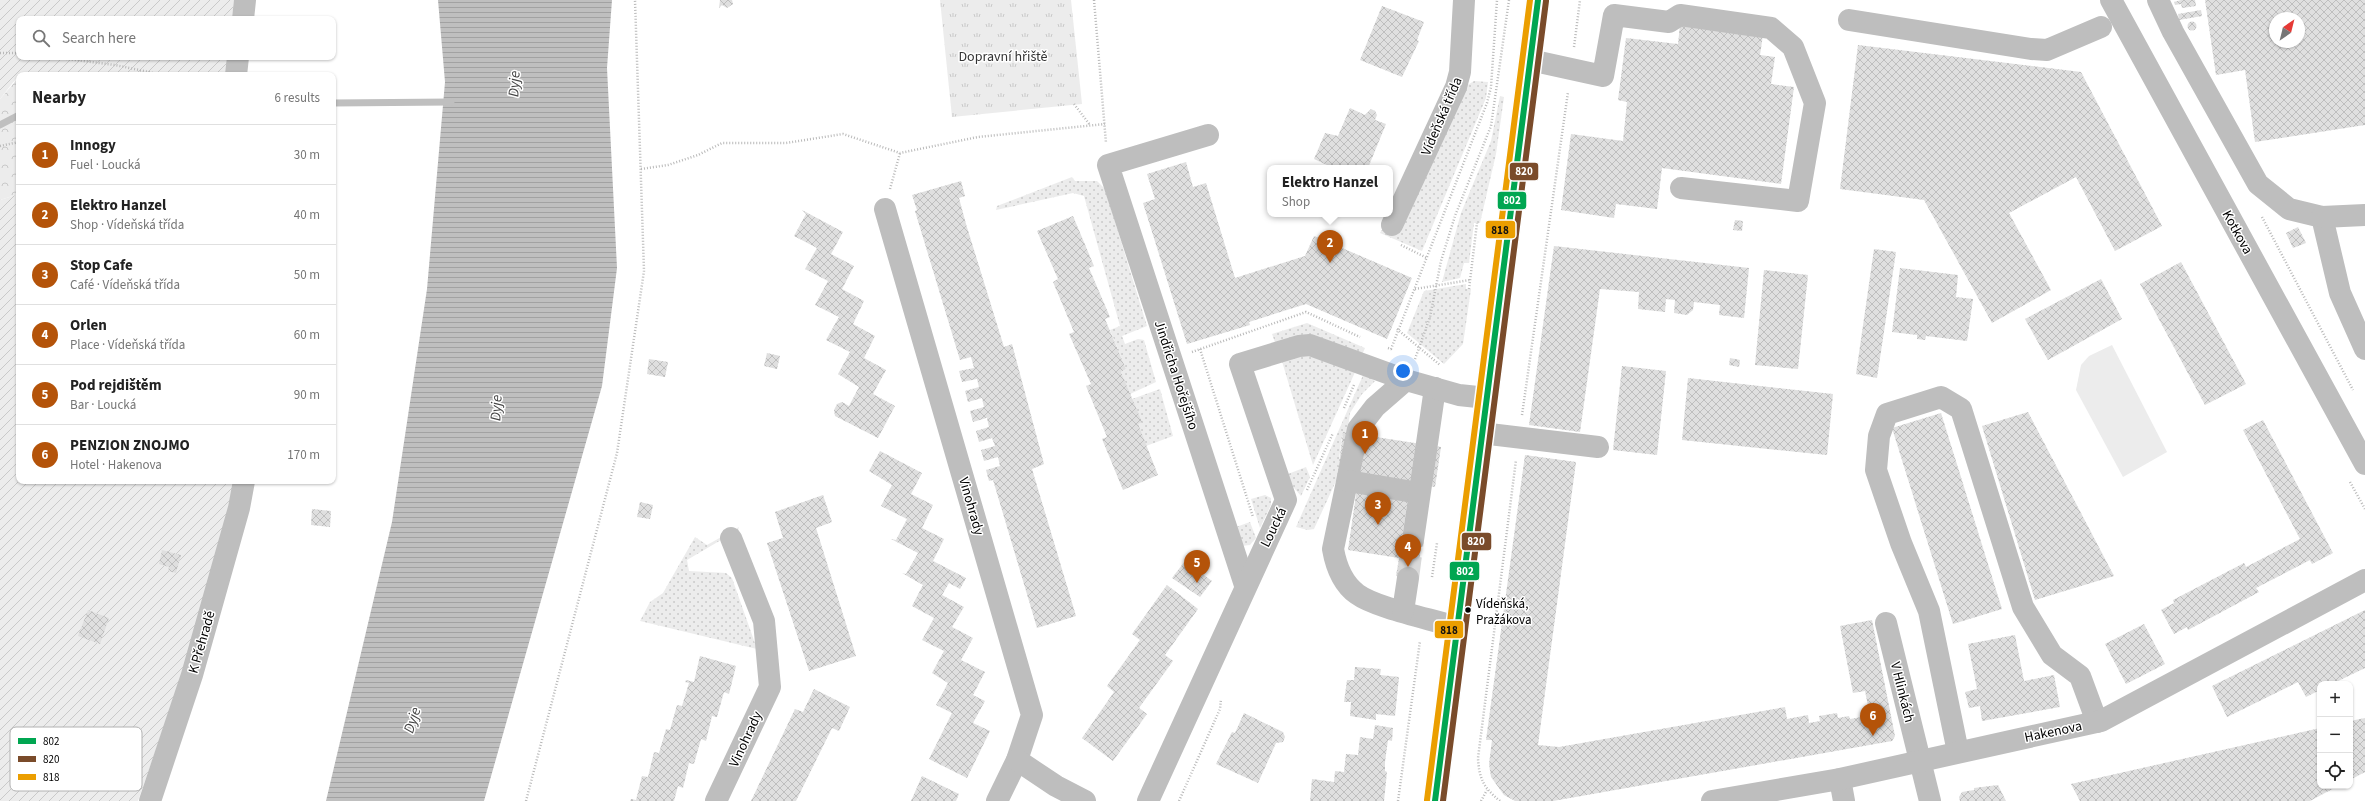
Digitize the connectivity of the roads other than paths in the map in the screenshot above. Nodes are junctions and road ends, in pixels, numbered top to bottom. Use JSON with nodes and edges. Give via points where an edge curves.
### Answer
{"nodes":[{"id":1,"x":245,"y":0,"type":"edge"},
{"id":2,"x":1464,"y":0,"type":"edge"},
{"id":3,"x":1538,"y":0,"type":"edge"},
{"id":4,"x":2111,"y":0,"type":"edge"},
{"id":5,"x":2158,"y":0,"type":"edge"},
{"id":6,"x":243,"y":16,"type":"edge"},
{"id":7,"x":1849,"y":20,"type":"dead end"},
{"id":8,"x":2101,"y":27,"type":"dead end"},
{"id":9,"x":238,"y":60,"type":"edge"},
{"id":10,"x":1530,"y":60,"type":"junction"},
{"id":11,"x":236,"y":72,"type":"edge"},
{"id":12,"x":1208,"y":135,"type":"dead end"},
{"id":13,"x":1681,"y":188,"type":"dead end"},
{"id":14,"x":884,"y":208,"type":"road end"},
{"id":15,"x":2365,"y":215,"type":"edge"},
{"id":16,"x":2322,"y":217,"type":"junction"},
{"id":17,"x":1392,"y":224,"type":"dead end"},
{"id":18,"x":2365,"y":349,"type":"edge"},
{"id":19,"x":1406,"y":380,"type":"junction"},
{"id":20,"x":1435,"y":388,"type":"junction"},
{"id":21,"x":1487,"y":398,"type":"junction"},
{"id":22,"x":1481,"y":433,"type":"junction"},
{"id":23,"x":1598,"y":447,"type":"dead end"},
{"id":24,"x":2365,"y":464,"type":"edge"},
{"id":25,"x":1348,"y":481,"type":"junction"},
{"id":26,"x":243,"y":484,"type":"edge"},
{"id":27,"x":1419,"y":493,"type":"junction"},
{"id":28,"x":731,"y":538,"type":"dead end"},
{"id":29,"x":1413,"y":540,"type":"tunnel mouth"},
{"id":30,"x":1408,"y":578,"type":"tunnel mouth"},
{"id":31,"x":2365,"y":580,"type":"edge"},
{"id":32,"x":1245,"y":586,"type":"junction"},
{"id":33,"x":1403,"y":611,"type":"junction"},
{"id":34,"x":1886,"y":623,"type":"dead end"},
{"id":35,"x":1456,"y":627,"type":"junction"},
{"id":36,"x":2097,"y":722,"type":"junction"},
{"id":37,"x":1958,"y":752,"type":"junction"},
{"id":38,"x":1016,"y":760,"type":"junction"},
{"id":39,"x":1920,"y":760,"type":"junction"},
{"id":40,"x":1840,"y":779,"type":"junction"},
{"id":41,"x":150,"y":801,"type":"edge"},
{"id":42,"x":716,"y":801,"type":"edge"},
{"id":43,"x":997,"y":801,"type":"edge"},
{"id":44,"x":1085,"y":801,"type":"edge"},
{"id":45,"x":1148,"y":801,"type":"edge"},
{"id":46,"x":1435,"y":801,"type":"edge"},
{"id":47,"x":1712,"y":801,"type":"edge"},
{"id":48,"x":1844,"y":801,"type":"edge"},
{"id":49,"x":1930,"y":801,"type":"edge"}],
"edges":[{"from":1,"to":6,"type":"street"},
{"from":2,"to":17,"type":"street","name":"Vídeňská třída","via":[[1460,66],[1456,86]]},
{"from":3,"to":10,"type":"street"},
{"from":4,"to":24,"type":"street","name":"Kotkova"},
{"from":5,"to":16,"type":"street","via":[[2173,32],[2258,184],[2289,209]]},
{"from":7,"to":8,"type":"street","via":[[2042,50]]},
{"from":9,"to":11,"type":"street"},
{"from":10,"to":13,"type":"street","via":[[1603,76],[1614,16],[1669,22],[1680,15],[1771,28],[1794,47],[1815,103],[1798,200]]},
{"from":10,"to":21,"type":"street"},
{"from":12,"to":32,"type":"street","name":"Jindřicha Hořejšího","via":[[1108,165]]},
{"from":14,"to":38,"type":"street","name":"Vinohrady","via":[[1032,715]]},
{"from":15,"to":16,"type":"street"},
{"from":16,"to":18,"type":"street","via":[[2340,293]]},
{"from":19,"to":20,"type":"street","name":"Loucká"},
{"from":19,"to":25,"type":"street","via":[[1375,407],[1358,429]]},
{"from":19,"to":32,"type":"street","name":"Loucká","via":[[1310,345],[1240,364],[1286,500]]},
{"from":20,"to":21,"type":"street","name":"Loucká","via":[[1459,395]]},
{"from":20,"to":27,"type":"street"},
{"from":21,"to":22,"type":"street"},
{"from":22,"to":23,"type":"street"},
{"from":22,"to":35,"type":"street"},
{"from":25,"to":27,"type":"street"},
{"from":25,"to":33,"type":"street","via":[[1333,549],[1335,564],[1357,593]]},
{"from":26,"to":41,"type":"street","name":"K Přehradě","via":[[192,675]]},
{"from":27,"to":29,"type":"street"},
{"from":28,"to":42,"type":"street","name":"Vinohrady","via":[[764,621],[770,687]]},
{"from":30,"to":33,"type":"street"},
{"from":31,"to":36,"type":"street","name":"Hakenova"},
{"from":32,"to":45,"type":"street","name":"Loucká"},
{"from":33,"to":35,"type":"street"},
{"from":34,"to":39,"type":"street","name":"V Hlinkách"},
{"from":35,"to":46,"type":"street"},
{"from":36,"to":37,"type":"street","name":"Hakenova"},
{"from":36,"to":37,"type":"street","via":[[2080,676],[2052,655],[2023,607],[1961,408],[1941,397],[1887,414],[1879,436],[1876,470],[1901,543],[1929,611]]},
{"from":37,"to":39,"type":"street","name":"Hakenova"},
{"from":38,"to":43,"type":"street","name":"Vinohrady"},
{"from":38,"to":44,"type":"street"},
{"from":39,"to":40,"type":"street","name":"Hakenova"},
{"from":39,"to":49,"type":"street","name":"V Hlinkách"},
{"from":40,"to":47,"type":"street","name":"Hakenova"},
{"from":40,"to":48,"type":"street"}]}
